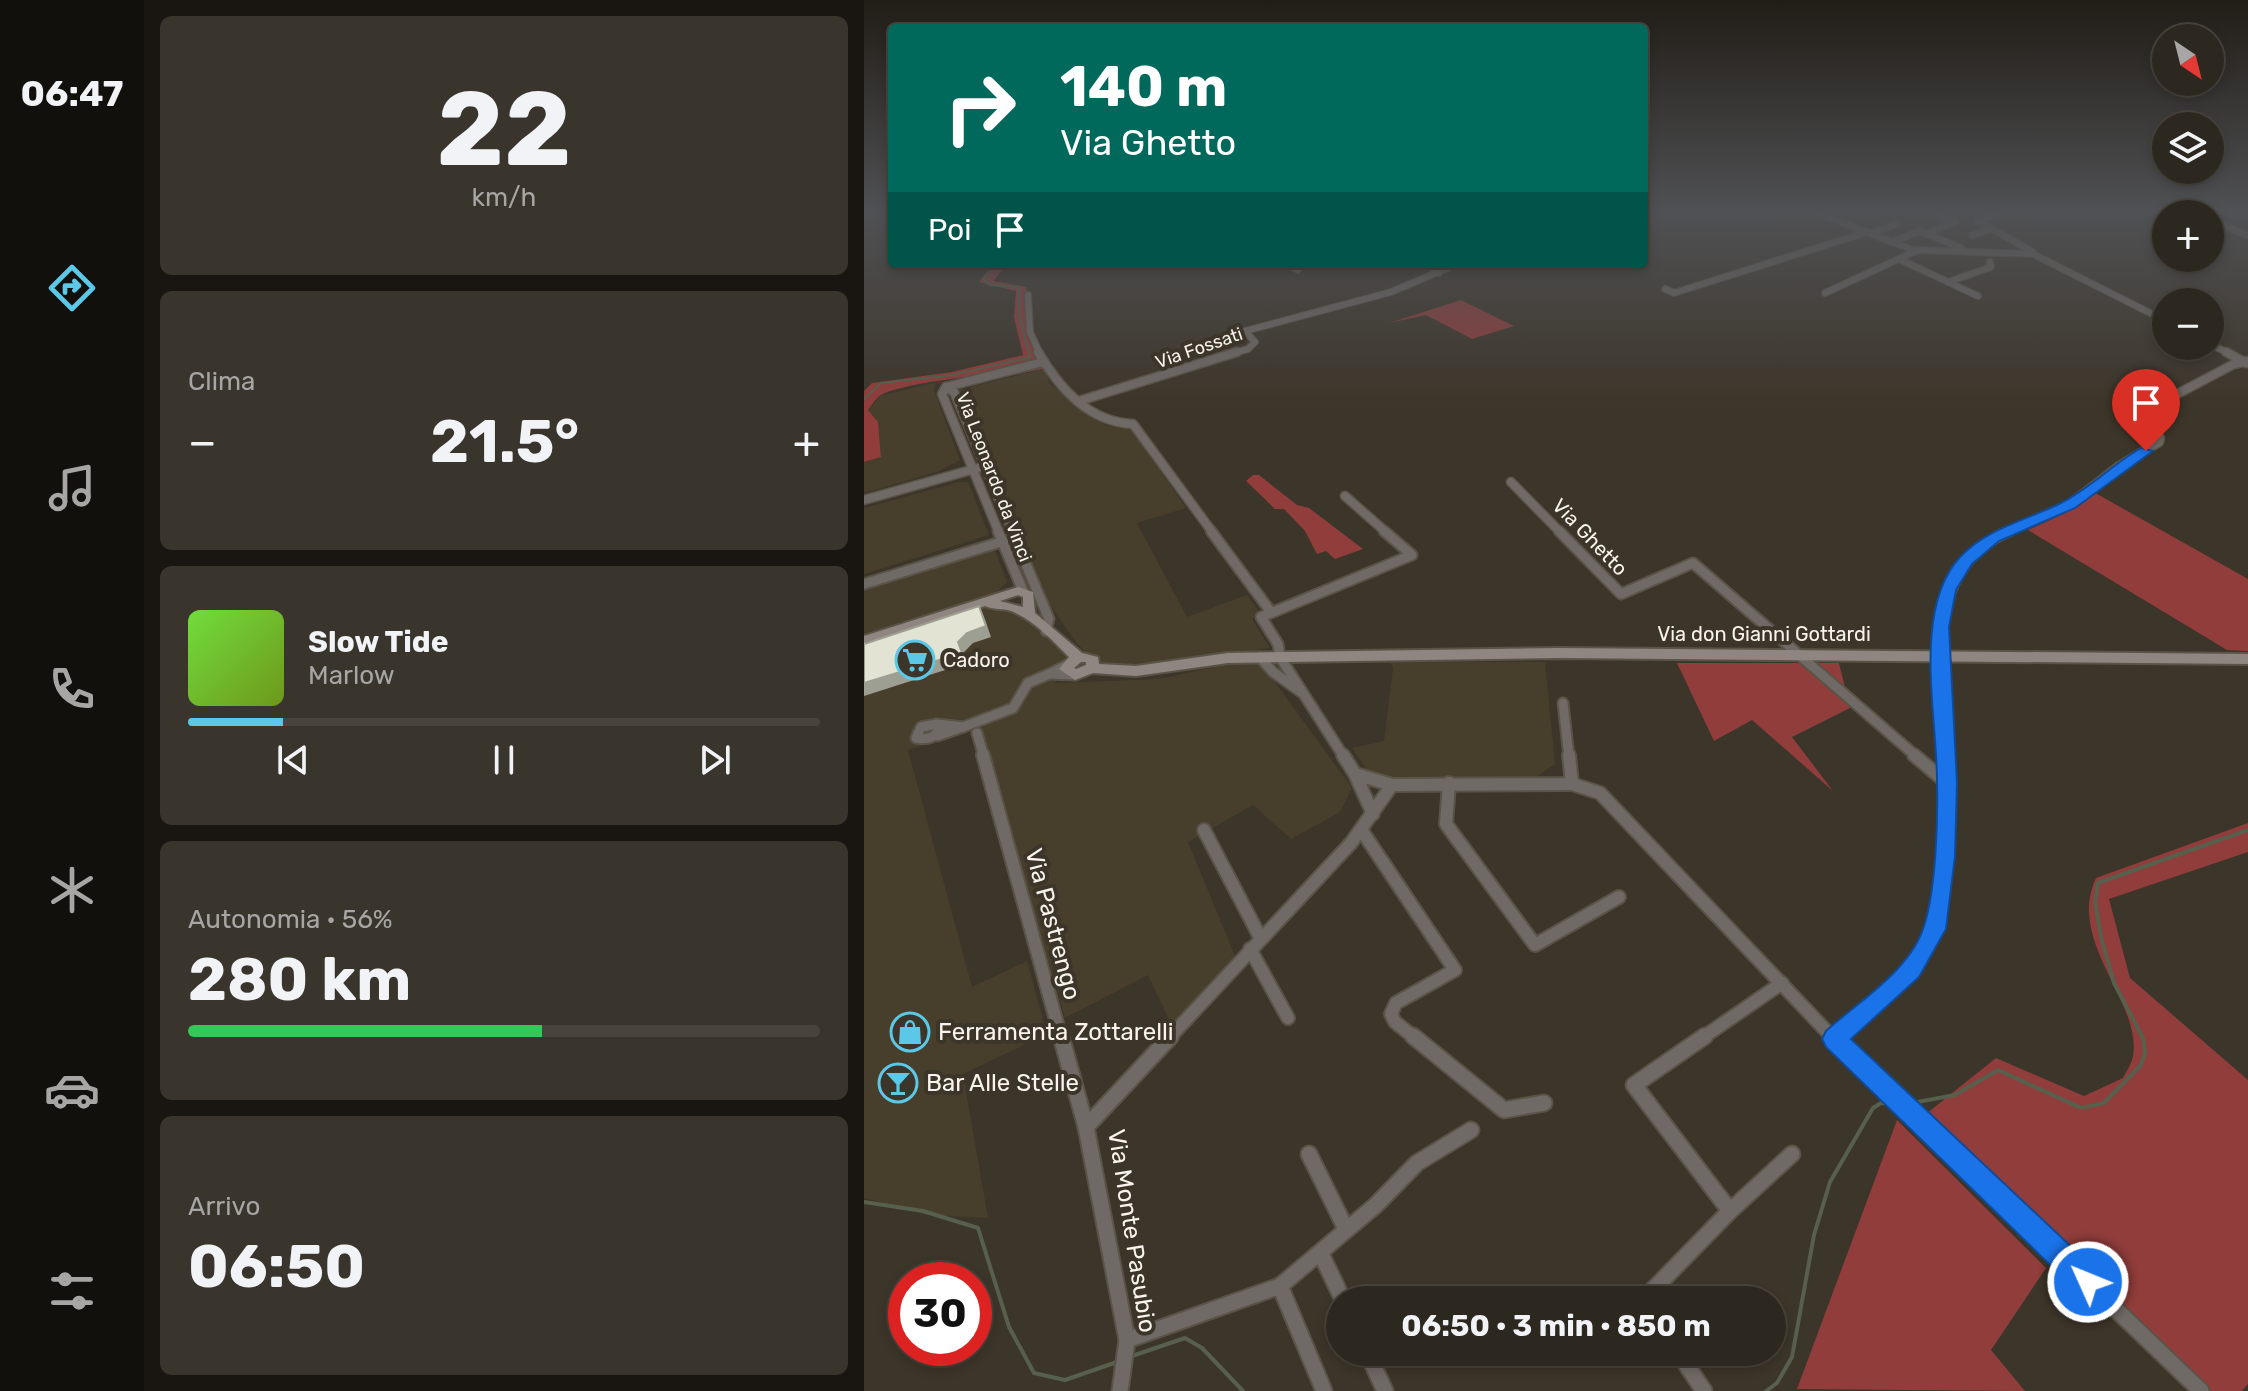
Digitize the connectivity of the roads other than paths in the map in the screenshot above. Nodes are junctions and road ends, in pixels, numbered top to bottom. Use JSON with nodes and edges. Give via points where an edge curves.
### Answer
{"nodes":[{"id":1,"x":1432,"y":276,"type":"edge"},
{"id":2,"x":1730,"y":276,"type":"edge"},
{"id":3,"x":1864,"y":276,"type":"edge"},
{"id":4,"x":1935,"y":276,"type":"edge"},
{"id":5,"x":1965,"y":276,"type":"edge"},
{"id":6,"x":2076,"y":276,"type":"edge"},
{"id":7,"x":1948,"y":282,"type":"junction"},
{"id":8,"x":1665,"y":289,"type":"dead end"},
{"id":9,"x":1825,"y":293,"type":"dead end"},
{"id":10,"x":1028,"y":295,"type":"dead end"},
{"id":11,"x":1978,"y":296,"type":"dead end"},
{"id":12,"x":2152,"y":314,"type":"edge"},
{"id":13,"x":2224,"y":351,"type":"edge"},
{"id":14,"x":1043,"y":362,"type":"junction"},
{"id":15,"x":2246,"y":362,"type":"edge"},
{"id":16,"x":946,"y":387,"type":"junction"},
{"id":17,"x":1079,"y":401,"type":"junction"},
{"id":18,"x":986,"y":466,"type":"junction"},
{"id":19,"x":973,"y":470,"type":"junction"},
{"id":20,"x":1511,"y":482,"type":"dead end"},
{"id":21,"x":1345,"y":496,"type":"dead end"},
{"id":22,"x":864,"y":500,"type":"edge"},
{"id":23,"x":1015,"y":538,"type":"junction"},
{"id":24,"x":1001,"y":542,"type":"junction"},
{"id":25,"x":864,"y":584,"type":"edge"},
{"id":26,"x":1016,"y":601,"type":"junction"},
{"id":27,"x":1271,"y":612,"type":"junction"},
{"id":28,"x":1046,"y":631,"type":"junction"},
{"id":29,"x":864,"y":641,"type":"edge"},
{"id":30,"x":1800,"y":655,"type":"junction"},
{"id":31,"x":1941,"y":655,"type":"junction"},
{"id":32,"x":1260,"y":657,"type":"junction"},
{"id":33,"x":1280,"y":657,"type":"junction"},
{"id":34,"x":2248,"y":659,"type":"edge"},
{"id":35,"x":1074,"y":666,"type":"junction"},
{"id":36,"x":1306,"y":695,"type":"junction"},
{"id":37,"x":1563,"y":703,"type":"dead end"},
{"id":38,"x":937,"y":724,"type":"junction"},
{"id":39,"x":963,"y":727,"type":"junction"},
{"id":40,"x":977,"y":733,"type":"dead end"},
{"id":41,"x":935,"y":736,"type":"junction"},
{"id":42,"x":1355,"y":774,"type":"junction"},
{"id":43,"x":1449,"y":783,"type":"junction"},
{"id":44,"x":1947,"y":783,"type":"junction"},
{"id":45,"x":1572,"y":784,"type":"junction"},
{"id":46,"x":1392,"y":785,"type":"junction"},
{"id":47,"x":1373,"y":814,"type":"junction"},
{"id":48,"x":1204,"y":830,"type":"dead end"},
{"id":49,"x":1362,"y":831,"type":"junction"},
{"id":50,"x":1619,"y":897,"type":"dead end"},
{"id":51,"x":1255,"y":944,"type":"junction"},
{"id":52,"x":1782,"y":983,"type":"junction"},
{"id":53,"x":1288,"y":1018,"type":"dead end"},
{"id":54,"x":1834,"y":1039,"type":"junction"},
{"id":55,"x":1544,"y":1103,"type":"dead end"},
{"id":56,"x":1086,"y":1127,"type":"junction"},
{"id":57,"x":1471,"y":1130,"type":"dead end"},
{"id":58,"x":1309,"y":1154,"type":"dead end"},
{"id":59,"x":1792,"y":1154,"type":"dead end"},
{"id":60,"x":1730,"y":1211,"type":"junction"},
{"id":61,"x":1346,"y":1229,"type":"junction"},
{"id":62,"x":1321,"y":1254,"type":"junction"},
{"id":63,"x":1280,"y":1286,"type":"junction"},
{"id":64,"x":1336,"y":1286,"type":"edge"},
{"id":65,"x":1657,"y":1286,"type":"edge"},
{"id":66,"x":1127,"y":1346,"type":"junction"},
{"id":67,"x":1373,"y":1366,"type":"edge"},
{"id":68,"x":1687,"y":1366,"type":"edge"},
{"id":69,"x":1121,"y":1386,"type":"edge"},
{"id":70,"x":1324,"y":1391,"type":"edge"},
{"id":71,"x":1385,"y":1391,"type":"edge"},
{"id":72,"x":1704,"y":1391,"type":"edge"},
{"id":73,"x":2201,"y":1391,"type":"edge"}],
"edges":[{"from":1,"to":17,"type":"street","name":"Via Fossati","via":[[1245,331],[1255,342],[1248,349]]},
{"from":2,"to":8,"type":"street","via":[[1674,293]]},
{"from":3,"to":9,"type":"street"},
{"from":4,"to":7,"type":"street"},
{"from":5,"to":7,"type":"street"},
{"from":6,"to":12,"type":"street"},
{"from":7,"to":11,"type":"street"},
{"from":10,"to":14,"type":"street","via":[[1028,331]]},
{"from":13,"to":15,"type":"street"},
{"from":14,"to":16,"type":"street"},
{"from":14,"to":17,"type":"street"},
{"from":15,"to":31,"type":"street","via":[[2145,411],[2140,415],[2159,442],[2069,505],[1994,537],[1966,561],[1948,590]]},
{"from":16,"to":18,"type":"street","via":[[954,392]]},
{"from":16,"to":19,"type":"street","name":"Via Leonardo da Vinci","via":[[942,394]]},
{"from":17,"to":27,"type":"street","via":[[1109,423],[1133,424]]},
{"from":18,"to":19,"type":"street"},
{"from":18,"to":23,"type":"street"},
{"from":19,"to":22,"type":"street"},
{"from":19,"to":24,"type":"street","name":"Via Leonardo da Vinci"},
{"from":20,"to":30,"type":"street","name":"Via Ghetto","via":[[1621,594],[1693,563]]},
{"from":21,"to":27,"type":"street","via":[[1412,555]]},
{"from":23,"to":24,"type":"street"},
{"from":23,"to":28,"type":"street","via":[[1049,619]]},
{"from":24,"to":25,"type":"street"},
{"from":24,"to":26,"type":"street","name":"Via Leonardo da Vinci","via":[[1015,578]]},
{"from":26,"to":28,"type":"main road"},
{"from":26,"to":29,"type":"main road","via":[[974,607]]},
{"from":27,"to":33,"type":"street","via":[[1261,617]]},
{"from":28,"to":35,"type":"main road"},
{"from":30,"to":31,"type":"main road","name":"Via don Gianni Gottardi"},
{"from":30,"to":33,"type":"main road","name":"Via don Gianni Gottardi"},
{"from":30,"to":44,"type":"street","name":"Via Ghetto"},
{"from":31,"to":34,"type":"main road","name":"Via don Gianni Gottardi"},
{"from":31,"to":44,"type":"street"},
{"from":32,"to":33,"type":"main road","name":"Via don Gianni Gottardi"},
{"from":32,"to":35,"type":"main road","name":"Via don Gianni Gottardi","via":[[1137,671]]},
{"from":32,"to":36,"type":"street"},
{"from":33,"to":36,"type":"street"},
{"from":35,"to":39,"type":"street","via":[[1028,683],[1013,708]]},
{"from":36,"to":42,"type":"street"},
{"from":37,"to":45,"type":"street"},
{"from":38,"to":39,"type":"street"},
{"from":38,"to":41,"type":"street","via":[[941,730]]},
{"from":38,"to":41,"type":"street","via":[[921,727],[915,736]]},
{"from":39,"to":41,"type":"street"},
{"from":40,"to":56,"type":"street","name":"Via Pastrengo"},
{"from":42,"to":46,"type":"street"},
{"from":42,"to":47,"type":"street"},
{"from":43,"to":45,"type":"street"},
{"from":43,"to":46,"type":"street"},
{"from":43,"to":50,"type":"street","via":[[1446,824],[1535,945]]},
{"from":44,"to":54,"type":"street","via":[[1940,899],[1930,943],[1911,969]]},
{"from":45,"to":52,"type":"street","via":[[1600,793]]},
{"from":46,"to":47,"type":"street","name":"Via Monte Pasubio"},
{"from":47,"to":49,"type":"street","name":"Via Monte Pasubio"},
{"from":48,"to":51,"type":"street"},
{"from":49,"to":51,"type":"street","name":"Via Monte Pasubio"},
{"from":49,"to":55,"type":"street","via":[[1455,970],[1396,1003],[1391,1014],[1395,1022],[1504,1110]]},
{"from":51,"to":53,"type":"street"},
{"from":51,"to":56,"type":"street","name":"Via Monte Pasubio"},
{"from":52,"to":54,"type":"street"},
{"from":52,"to":60,"type":"street","via":[[1634,1085]]},
{"from":54,"to":73,"type":"street"},
{"from":56,"to":66,"type":"street","name":"Via Monte Pasubio"},
{"from":57,"to":61,"type":"street","via":[[1417,1163]]},
{"from":58,"to":61,"type":"street"},
{"from":59,"to":60,"type":"street"},
{"from":60,"to":65,"type":"street"},
{"from":61,"to":62,"type":"street"},
{"from":62,"to":63,"type":"street"},
{"from":62,"to":64,"type":"street"},
{"from":63,"to":66,"type":"street"},
{"from":63,"to":70,"type":"street"},
{"from":66,"to":69,"type":"street","name":"Via Monte Pasubio"},
{"from":67,"to":71,"type":"street"},
{"from":68,"to":72,"type":"street"}]}
